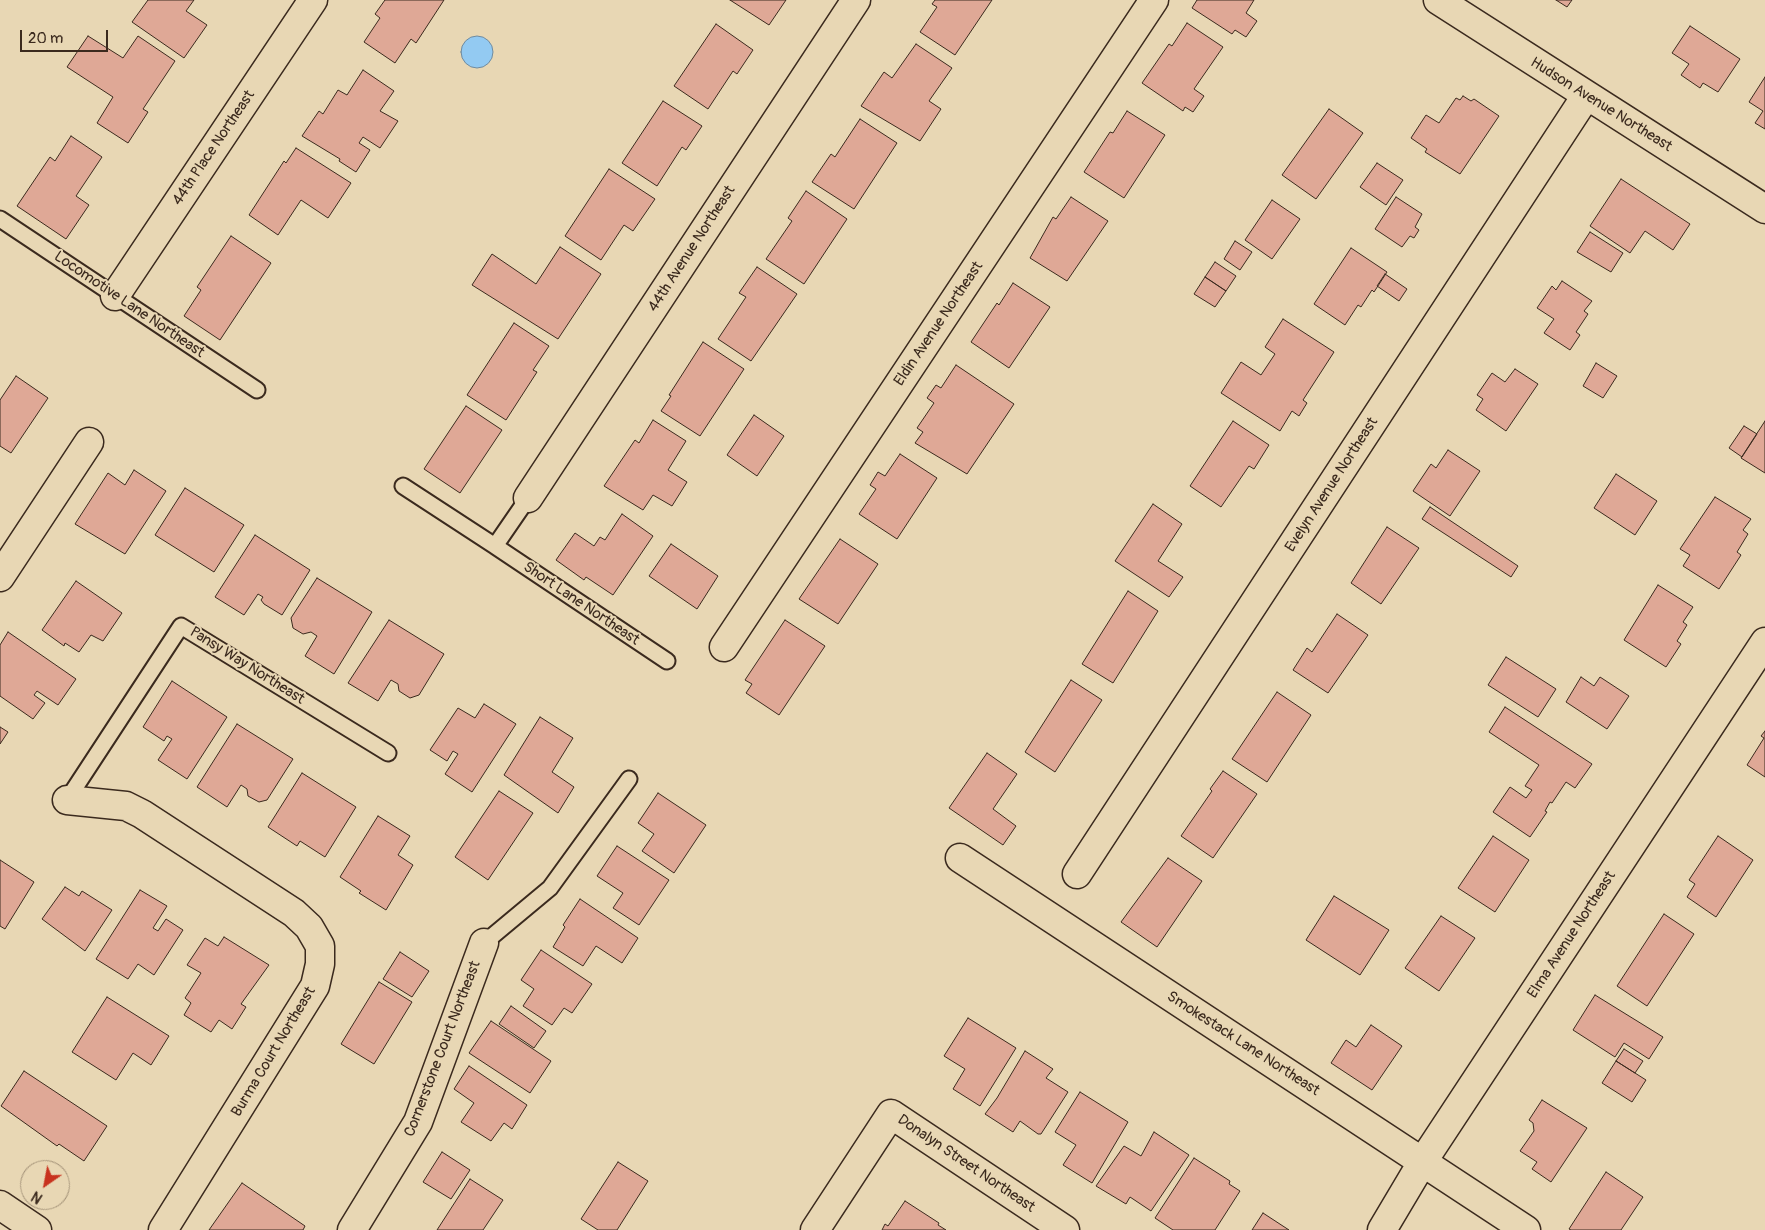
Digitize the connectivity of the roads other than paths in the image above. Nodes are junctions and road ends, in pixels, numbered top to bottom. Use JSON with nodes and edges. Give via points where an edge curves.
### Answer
{"nodes":[{"id":1,"x":313,"y":0,"type":"edge"},
{"id":2,"x":856,"y":0,"type":"edge"},
{"id":3,"x":1154,"y":0,"type":"edge"},
{"id":4,"x":1438,"y":0,"type":"edge"},
{"id":5,"x":1586,"y":96,"type":"junction"},
{"id":6,"x":1765,"y":209,"type":"edge"},
{"id":7,"x":0,"y":219,"type":"edge"},
{"id":8,"x":115,"y":296,"type":"junction"},
{"id":9,"x":257,"y":390,"type":"dead end"},
{"id":10,"x":89,"y":442,"type":"dead end"},
{"id":11,"x":403,"y":486,"type":"dead end"},
{"id":12,"x":528,"y":498,"type":"joint"},
{"id":13,"x":495,"y":546,"type":"junction"},
{"id":14,"x":0,"y":577,"type":"edge"},
{"id":15,"x":1765,"y":642,"type":"edge"},
{"id":16,"x":724,"y":648,"type":"dead end"},
{"id":17,"x":667,"y":661,"type":"dead end"},
{"id":18,"x":388,"y":753,"type":"dead end"},
{"id":19,"x":629,"y":779,"type":"dead end"},
{"id":20,"x":66,"y":800,"type":"joint"},
{"id":21,"x":960,"y":858,"type":"dead end"},
{"id":22,"x":1077,"y":874,"type":"dead end"},
{"id":23,"x":484,"y":943,"type":"joint"},
{"id":24,"x":1423,"y":1161,"type":"junction"},
{"id":25,"x":0,"y":1205,"type":"edge"},
{"id":26,"x":37,"y":1230,"type":"edge"},
{"id":27,"x":163,"y":1230,"type":"edge"},
{"id":28,"x":352,"y":1230,"type":"edge"},
{"id":29,"x":816,"y":1230,"type":"edge"},
{"id":30,"x":1065,"y":1230,"type":"edge"},
{"id":31,"x":1382,"y":1230,"type":"edge"},
{"id":32,"x":1526,"y":1230,"type":"edge"}],
"edges":[{"from":1,"to":8,"type":"street","name":"44th Place Northeast"},
{"from":2,"to":12,"type":"street","name":"44th Avenue Northeast"},
{"from":3,"to":16,"type":"street","name":"Eldin Avenue Northeast"},
{"from":4,"to":5,"type":"street","name":"Hudson Avenue Northeast"},
{"from":5,"to":6,"type":"street","name":"Hudson Avenue Northeast"},
{"from":5,"to":22,"type":"street","name":"Evelyn Avenue Northeast"},
{"from":7,"to":8,"type":"lane","name":"Locomotive Lane Northeast"},
{"from":8,"to":9,"type":"lane","name":"Locomotive Lane Northeast"},
{"from":10,"to":14,"type":"street"},
{"from":11,"to":13,"type":"lane","name":"Short Lane Northeast"},
{"from":12,"to":13,"type":"lane"},
{"from":13,"to":17,"type":"lane","name":"Short Lane Northeast"},
{"from":15,"to":24,"type":"street","name":"Elma Avenue Northeast"},
{"from":18,"to":20,"type":"lane","name":"Pansy Way Northeast","via":[[182,626]]},
{"from":19,"to":23,"type":"lane","via":[[550,888]]},
{"from":20,"to":27,"type":"street","name":"Burma Court Northeast","via":[[126,806],[142,814],[294,913],[309,927],[320,946],[315,986]]},
{"from":21,"to":24,"type":"street","name":"Smokestack Lane Northeast"},
{"from":23,"to":28,"type":"street","name":"Cornerstone Court Northeast","via":[[418,1122]]},
{"from":24,"to":31,"type":"street","name":"Elma Avenue Northeast"},
{"from":24,"to":32,"type":"street","name":"Smokestack Lane Northeast"},
{"from":25,"to":26,"type":"street"},
{"from":29,"to":30,"type":"street","name":"Donalyn Street Northeast","via":[[891,1114]]}]}
